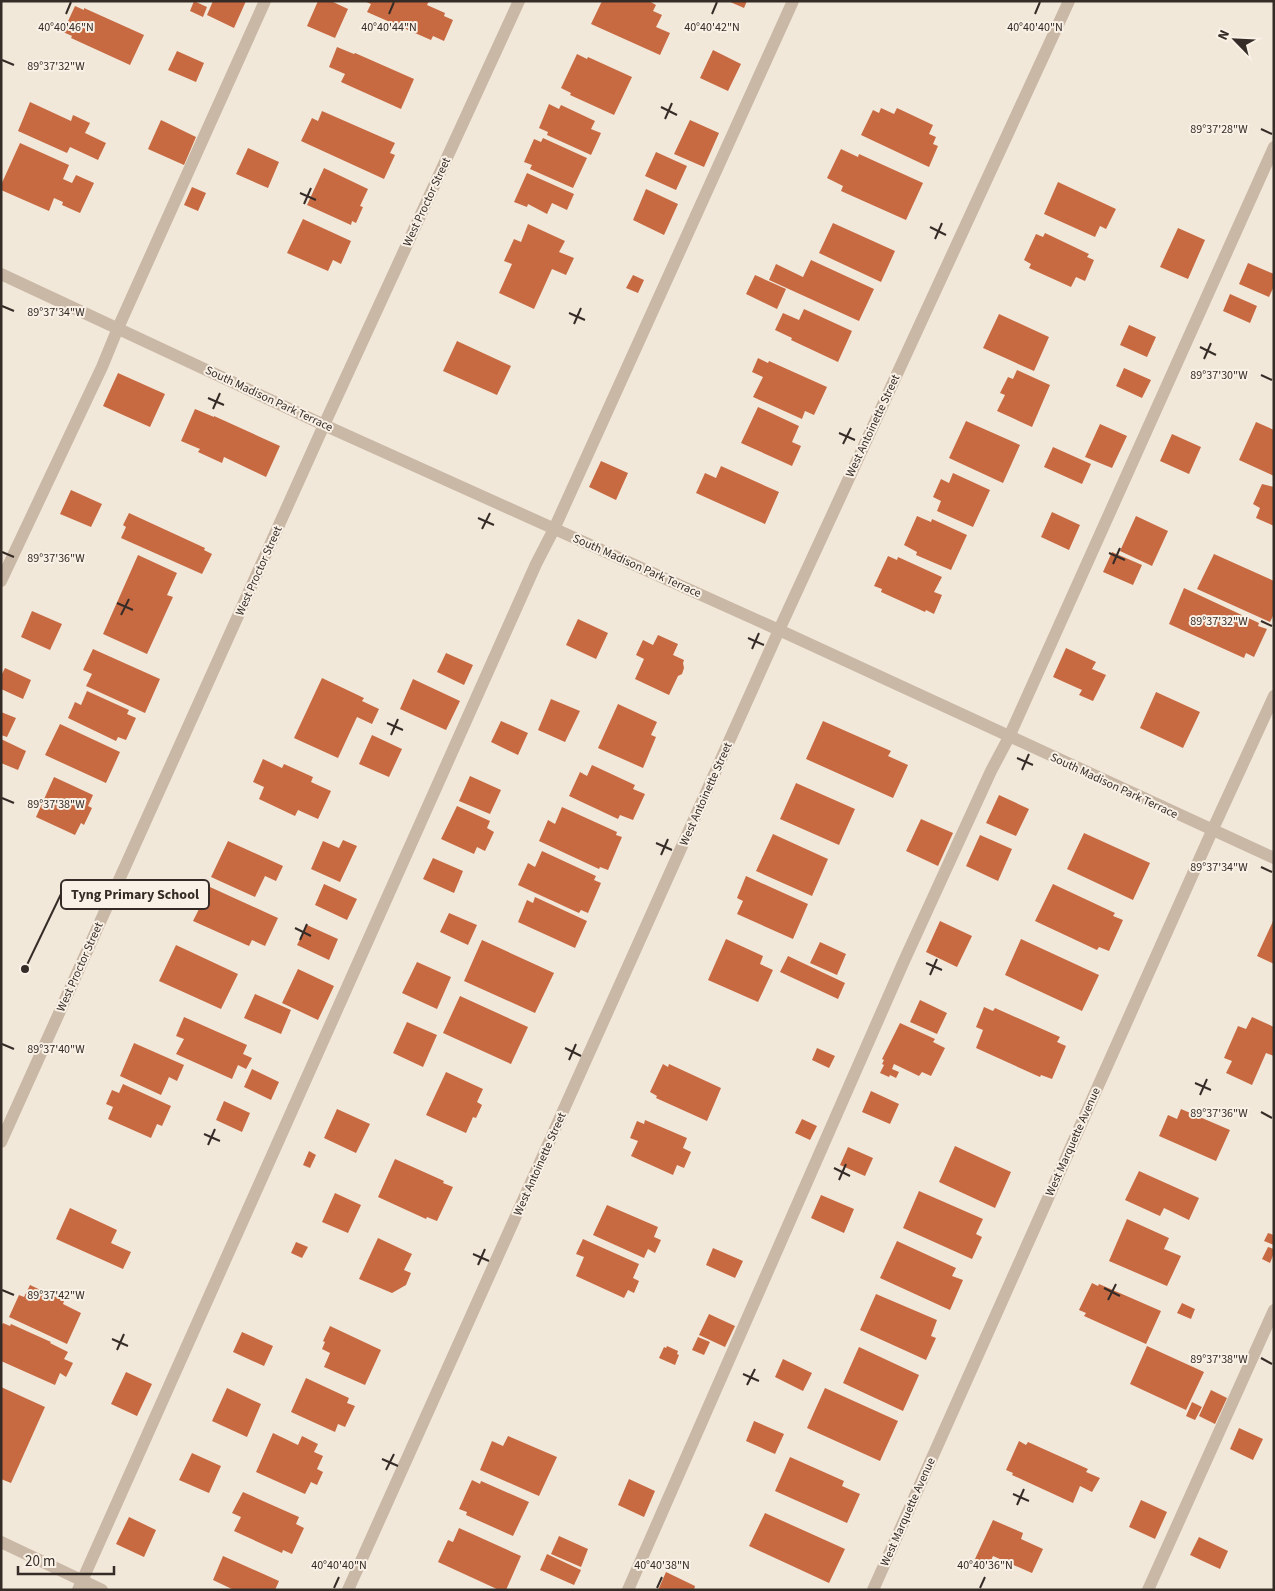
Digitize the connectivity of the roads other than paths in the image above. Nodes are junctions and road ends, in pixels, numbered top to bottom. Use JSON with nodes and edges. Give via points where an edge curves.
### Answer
{"nodes":[{"id":1,"x":264,"y":1,"type":"edge"},
{"id":2,"x":519,"y":1,"type":"edge"},
{"id":3,"x":793,"y":1,"type":"edge"},
{"id":4,"x":1069,"y":1,"type":"edge"},
{"id":5,"x":1274,"y":147,"type":"edge"},
{"id":6,"x":1,"y":274,"type":"edge"},
{"id":7,"x":118,"y":328,"type":"junction"},
{"id":8,"x":324,"y":425,"type":"junction"},
{"id":9,"x":554,"y":529,"type":"junction"},
{"id":10,"x":1,"y":581,"type":"edge"},
{"id":11,"x":779,"y":630,"type":"junction"},
{"id":12,"x":1274,"y":696,"type":"edge"},
{"id":13,"x":1009,"y":737,"type":"junction"},
{"id":14,"x":1212,"y":831,"type":"junction"},
{"id":15,"x":1274,"y":858,"type":"edge"},
{"id":16,"x":1,"y":1142,"type":"edge"},
{"id":17,"x":1274,"y":1310,"type":"edge"},
{"id":18,"x":1,"y":1542,"type":"edge"},
{"id":19,"x":80,"y":1585,"type":"edge"},
{"id":20,"x":102,"y":1590,"type":"edge"},
{"id":21,"x":348,"y":1590,"type":"edge"},
{"id":22,"x":628,"y":1590,"type":"edge"},
{"id":23,"x":873,"y":1590,"type":"edge"},
{"id":24,"x":1148,"y":1590,"type":"edge"}],
"edges":[{"from":1,"to":7,"type":"street"},
{"from":2,"to":8,"type":"street","name":"West Proctor Street"},
{"from":3,"to":9,"type":"street"},
{"from":4,"to":11,"type":"street","name":"West Antoinette Street"},
{"from":5,"to":13,"type":"street"},
{"from":6,"to":7,"type":"street","name":"South Madison Park Terrace"},
{"from":7,"to":8,"type":"street","name":"South Madison Park Terrace"},
{"from":7,"to":10,"type":"street"},
{"from":8,"to":9,"type":"street","name":"South Madison Park Terrace"},
{"from":8,"to":16,"type":"street","name":"West Proctor Street"},
{"from":9,"to":11,"type":"street","name":"South Madison Park Terrace"},
{"from":9,"to":19,"type":"street"},
{"from":11,"to":13,"type":"street","name":"South Madison Park Terrace"},
{"from":11,"to":21,"type":"street","name":"West Antoinette Street"},
{"from":12,"to":14,"type":"street","name":"West Marquette Avenue"},
{"from":13,"to":14,"type":"street","name":"South Madison Park Terrace"},
{"from":13,"to":22,"type":"street","via":[[904,961]]},
{"from":14,"to":15,"type":"street","name":"South Madison Park Terrace"},
{"from":14,"to":23,"type":"street","name":"West Marquette Avenue"},
{"from":17,"to":24,"type":"street"},
{"from":18,"to":19,"type":"street"},
{"from":19,"to":20,"type":"street"}]}
